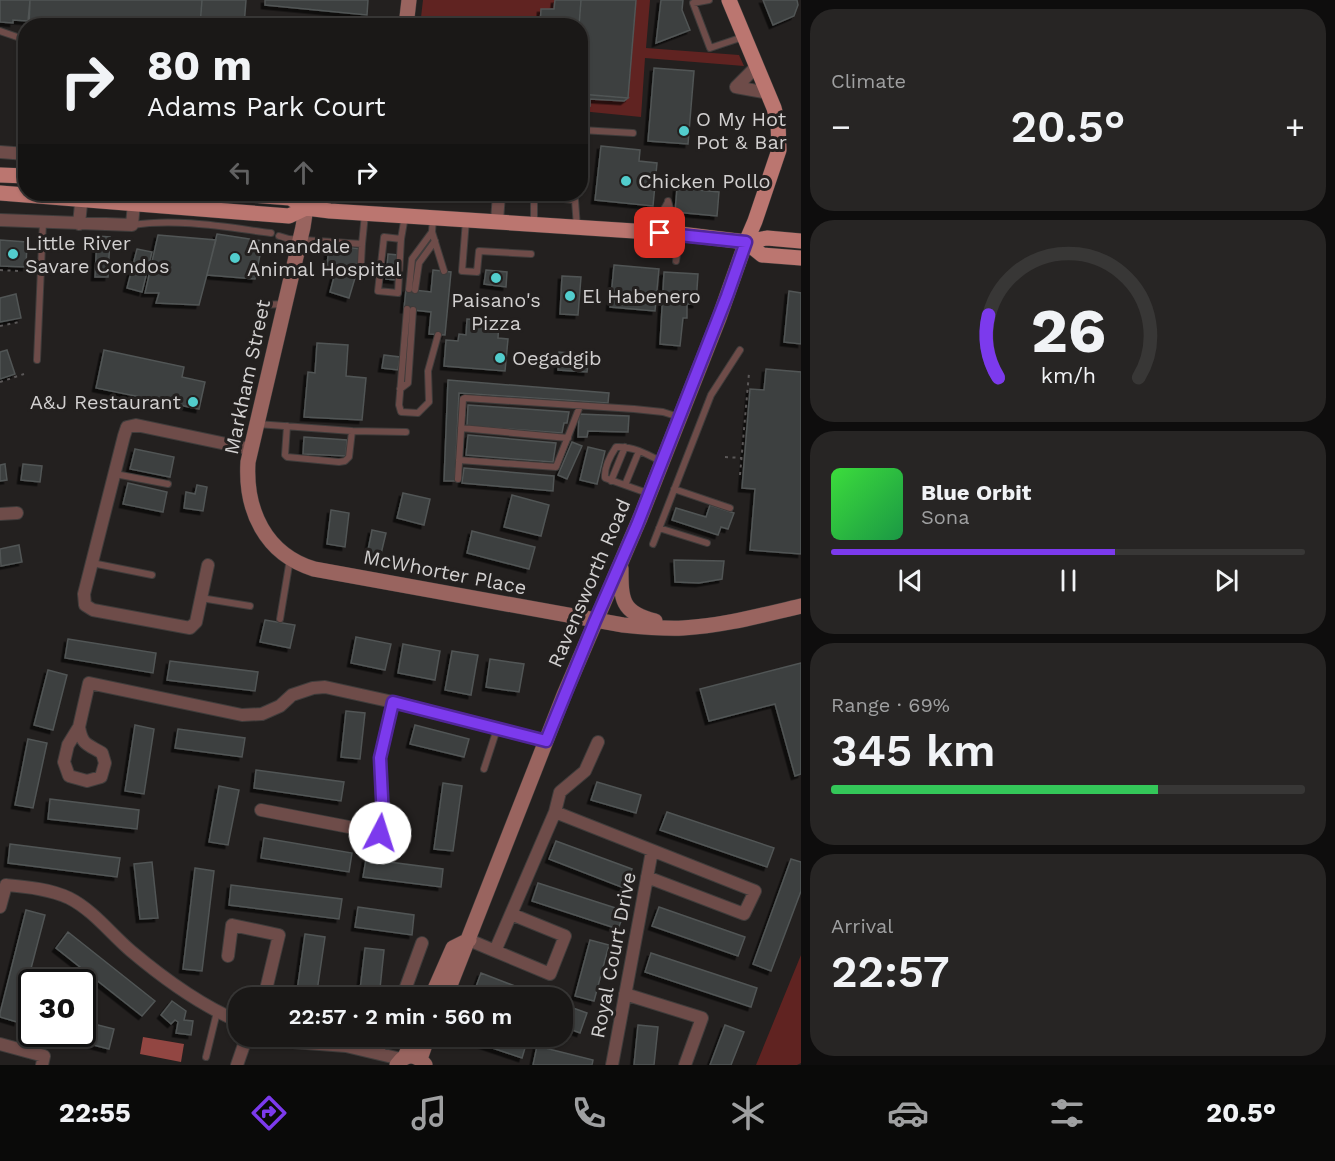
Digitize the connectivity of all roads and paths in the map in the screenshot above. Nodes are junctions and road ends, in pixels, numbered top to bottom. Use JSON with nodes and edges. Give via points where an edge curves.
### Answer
{"nodes":[{"id":1,"x":409,"y":0,"type":"edge"},
{"id":2,"x":709,"y":0,"type":"edge"},
{"id":3,"x":729,"y":0,"type":"edge"},
{"id":4,"x":407,"y":18,"type":"edge"},
{"id":5,"x":0,"y":31,"type":"edge"},
{"id":6,"x":18,"y":37,"type":"edge"},
{"id":7,"x":744,"y":37,"type":"junction"},
{"id":8,"x":757,"y":66,"type":"junction"},
{"id":9,"x":768,"y":93,"type":"junction"},
{"id":10,"x":588,"y":130,"type":"edge"},
{"id":11,"x":633,"y":133,"type":"dead end"},
{"id":12,"x":0,"y":152,"type":"edge"},
{"id":13,"x":18,"y":153,"type":"edge"},
{"id":14,"x":0,"y":175,"type":"edge"},
{"id":15,"x":18,"y":176,"type":"edge"},
{"id":16,"x":0,"y":193,"type":"edge"},
{"id":17,"x":18,"y":194,"type":"edge"},
{"id":18,"x":81,"y":201,"type":"edge"},
{"id":19,"x":119,"y":201,"type":"edge"},
{"id":20,"x":307,"y":201,"type":"edge"},
{"id":21,"x":499,"y":201,"type":"edge"},
{"id":22,"x":534,"y":201,"type":"edge"},
{"id":23,"x":576,"y":201,"type":"edge"},
{"id":24,"x":134,"y":203,"type":"junction"},
{"id":25,"x":184,"y":207,"type":"junction"},
{"id":26,"x":233,"y":211,"type":"junction"},
{"id":27,"x":264,"y":213,"type":"junction"},
{"id":28,"x":365,"y":213,"type":"junction"},
{"id":29,"x":405,"y":216,"type":"junction"},
{"id":30,"x":466,"y":219,"type":"junction"},
{"id":31,"x":0,"y":220,"type":"edge"},
{"id":32,"x":497,"y":221,"type":"junction"},
{"id":33,"x":43,"y":222,"type":"junction"},
{"id":34,"x":183,"y":223,"type":"junction"},
{"id":35,"x":79,"y":224,"type":"junction"},
{"id":36,"x":534,"y":224,"type":"junction"},
{"id":37,"x":132,"y":225,"type":"junction"},
{"id":38,"x":433,"y":225,"type":"junction"},
{"id":39,"x":230,"y":227,"type":"junction"},
{"id":40,"x":577,"y":228,"type":"junction"},
{"id":41,"x":261,"y":232,"type":"junction"},
{"id":42,"x":650,"y":232,"type":"junction"},
{"id":43,"x":271,"y":233,"type":"dead end"},
{"id":44,"x":680,"y":234,"type":"junction"},
{"id":45,"x":279,"y":236,"type":"dead end"},
{"id":46,"x":300,"y":239,"type":"junction"},
{"id":47,"x":402,"y":239,"type":"junction"},
{"id":48,"x":435,"y":241,"type":"junction"},
{"id":49,"x":801,"y":241,"type":"edge"},
{"id":50,"x":746,"y":242,"type":"junction"},
{"id":51,"x":362,"y":244,"type":"junction"},
{"id":52,"x":531,"y":254,"type":"dead end"},
{"id":53,"x":801,"y":258,"type":"edge"},
{"id":54,"x":676,"y":261,"type":"dead end"},
{"id":55,"x":362,"y":263,"type":"dead end"},
{"id":56,"x":0,"y":270,"type":"edge"},
{"id":57,"x":19,"y":271,"type":"dead end"},
{"id":58,"x":444,"y":271,"type":"dead end"},
{"id":59,"x":284,"y":304,"type":"junction"},
{"id":60,"x":262,"y":305,"type":"dead end"},
{"id":61,"x":410,"y":310,"type":"dead end"},
{"id":62,"x":19,"y":322,"type":"dead end"},
{"id":63,"x":0,"y":326,"type":"edge"},
{"id":64,"x":438,"y":335,"type":"dead end"},
{"id":65,"x":740,"y":350,"type":"dead end"},
{"id":66,"x":37,"y":360,"type":"dead end"},
{"id":67,"x":748,"y":373,"type":"dead end"},
{"id":68,"x":24,"y":375,"type":"dead end"},
{"id":69,"x":0,"y":382,"type":"edge"},
{"id":70,"x":580,"y":406,"type":"junction"},
{"id":71,"x":680,"y":417,"type":"junction"},
{"id":72,"x":256,"y":424,"type":"junction"},
{"id":73,"x":287,"y":426,"type":"junction"},
{"id":74,"x":462,"y":428,"type":"junction"},
{"id":75,"x":352,"y":431,"type":"junction"},
{"id":76,"x":406,"y":432,"type":"dead end"},
{"id":77,"x":568,"y":438,"type":"junction"},
{"id":78,"x":625,"y":447,"type":"junction"},
{"id":79,"x":250,"y":449,"type":"junction"},
{"id":80,"x":639,"y":451,"type":"junction"},
{"id":81,"x":725,"y":457,"type":"dead end"},
{"id":82,"x":742,"y":458,"type":"junction"},
{"id":83,"x":459,"y":460,"type":"junction"},
{"id":84,"x":662,"y":462,"type":"junction"},
{"id":85,"x":114,"y":474,"type":"junction"},
{"id":86,"x":740,"y":475,"type":"dead end"},
{"id":87,"x":458,"y":479,"type":"dead end"},
{"id":88,"x":611,"y":481,"type":"junction"},
{"id":89,"x":168,"y":484,"type":"dead end"},
{"id":90,"x":625,"y":486,"type":"junction"},
{"id":91,"x":674,"y":489,"type":"junction"},
{"id":92,"x":650,"y":494,"type":"junction"},
{"id":93,"x":730,"y":508,"type":"dead end"},
{"id":94,"x":17,"y":513,"type":"dead end"},
{"id":95,"x":0,"y":514,"type":"edge"},
{"id":96,"x":659,"y":528,"type":"junction"},
{"id":97,"x":707,"y":543,"type":"dead end"},
{"id":98,"x":653,"y":544,"type":"dead end"},
{"id":99,"x":290,"y":558,"type":"junction"},
{"id":100,"x":92,"y":563,"type":"junction"},
{"id":101,"x":621,"y":563,"type":"junction"},
{"id":102,"x":208,"y":565,"type":"dead end"},
{"id":103,"x":152,"y":574,"type":"dead end"},
{"id":104,"x":201,"y":598,"type":"junction"},
{"id":105,"x":250,"y":606,"type":"dead end"},
{"id":106,"x":801,"y":606,"type":"edge"},
{"id":107,"x":280,"y":619,"type":"dead end"},
{"id":108,"x":595,"y":621,"type":"junction"},
{"id":109,"x":684,"y":628,"type":"junction"},
{"id":110,"x":393,"y":702,"type":"junction"},
{"id":111,"x":79,"y":727,"type":"dead end"},
{"id":112,"x":497,"y":729,"type":"junction"},
{"id":113,"x":546,"y":741,"type":"junction"},
{"id":114,"x":598,"y":742,"type":"dead end"},
{"id":115,"x":484,"y":769,"type":"dead end"},
{"id":116,"x":261,"y":810,"type":"dead end"},
{"id":117,"x":555,"y":812,"type":"junction"},
{"id":118,"x":380,"y":833,"type":"junction"},
{"id":119,"x":405,"y":838,"type":"dead end"},
{"id":120,"x":652,"y":851,"type":"junction"},
{"id":121,"x":647,"y":878,"type":"junction"},
{"id":122,"x":0,"y":907,"type":"edge"},
{"id":123,"x":511,"y":914,"type":"junction"},
{"id":124,"x":469,"y":940,"type":"junction"},
{"id":125,"x":422,"y":943,"type":"dead end"},
{"id":126,"x":495,"y":951,"type":"junction"},
{"id":127,"x":228,"y":956,"type":"dead end"},
{"id":128,"x":267,"y":987,"type":"edge"},
{"id":129,"x":406,"y":987,"type":"edge"},
{"id":130,"x":436,"y":987,"type":"edge"},
{"id":131,"x":450,"y":987,"type":"edge"},
{"id":132,"x":625,"y":994,"type":"junction"},
{"id":133,"x":217,"y":1012,"type":"junction"},
{"id":134,"x":228,"y":1017,"type":"edge"},
{"id":135,"x":0,"y":1044,"type":"edge"},
{"id":136,"x":243,"y":1047,"type":"edge"},
{"id":137,"x":351,"y":1047,"type":"edge"},
{"id":138,"x":380,"y":1047,"type":"edge"},
{"id":139,"x":411,"y":1047,"type":"edge"},
{"id":140,"x":419,"y":1047,"type":"edge"},
{"id":141,"x":377,"y":1052,"type":"junction"},
{"id":142,"x":206,"y":1057,"type":"dead end"},
{"id":143,"x":406,"y":1062,"type":"edge"},
{"id":144,"x":42,"y":1065,"type":"edge"},
{"id":145,"x":237,"y":1065,"type":"edge"},
{"id":146,"x":612,"y":1065,"type":"edge"},
{"id":147,"x":685,"y":1065,"type":"edge"}],
"edges":[{"from":1,"to":4,"type":"main road"},
{"from":2,"to":7,"type":"lane","via":[[693,3],[710,48]]},
{"from":3,"to":7,"type":"main road"},
{"from":5,"to":6,"type":"lane"},
{"from":7,"to":8,"type":"main road"},
{"from":8,"to":9,"type":"main road"},
{"from":8,"to":9,"type":"street","via":[[736,87]]},
{"from":9,"to":50,"type":"main road","via":[[778,123],[779,150]]},
{"from":10,"to":11,"type":"lane"},
{"from":12,"to":13,"type":"street"},
{"from":14,"to":15,"type":"main road"},
{"from":16,"to":17,"type":"main road"},
{"from":18,"to":35,"type":"street"},
{"from":19,"to":24,"type":"main road"},
{"from":20,"to":27,"type":"main road","via":[[289,216]]},
{"from":20,"to":28,"type":"main road"},
{"from":20,"to":46,"type":"main road","name":"Markham Street"},
{"from":21,"to":32,"type":"street"},
{"from":22,"to":36,"type":"lane"},
{"from":23,"to":40,"type":"lane"},
{"from":24,"to":25,"type":"main road"},
{"from":24,"to":37,"type":"street"},
{"from":25,"to":26,"type":"main road"},
{"from":25,"to":34,"type":"lane"},
{"from":26,"to":27,"type":"main road"},
{"from":26,"to":39,"type":"lane"},
{"from":27,"to":41,"type":"lane"},
{"from":28,"to":29,"type":"main road"},
{"from":28,"to":51,"type":"lane"},
{"from":29,"to":38,"type":"main road"},
{"from":29,"to":47,"type":"lane"},
{"from":30,"to":32,"type":"main road"},
{"from":30,"to":38,"type":"main road"},
{"from":30,"to":52,"type":"lane","via":[[462,271],[477,272],[479,251]]},
{"from":31,"to":33,"type":"street"},
{"from":32,"to":36,"type":"main road"},
{"from":33,"to":35,"type":"street"},
{"from":33,"to":66,"type":"lane"},
{"from":34,"to":37,"type":"lane"},
{"from":34,"to":39,"type":"lane"},
{"from":35,"to":37,"type":"street"},
{"from":36,"to":40,"type":"main road"},
{"from":38,"to":48,"type":"lane"},
{"from":38,"to":48,"type":"lane","via":[[412,259],[412,289],[419,263]]},
{"from":39,"to":41,"type":"lane"},
{"from":40,"to":42,"type":"main road"},
{"from":41,"to":43,"type":"lane"},
{"from":42,"to":44,"type":"main road"},
{"from":42,"to":44,"type":"lane","via":[[668,201]]},
{"from":44,"to":50,"type":"main road"},
{"from":44,"to":54,"type":"lane"},
{"from":45,"to":46,"type":"lane"},
{"from":46,"to":51,"type":"lane"},
{"from":46,"to":59,"type":"main road","name":"Markham Street"},
{"from":47,"to":47,"type":"lane","via":[[384,237],[378,291],[398,293]]},
{"from":48,"to":58,"type":"lane"},
{"from":49,"to":50,"type":"main road","via":[[767,238]]},
{"from":50,"to":53,"type":"main road","via":[[762,255]]},
{"from":50,"to":71,"type":"main road","name":"Ravensworth Road"},
{"from":51,"to":55,"type":"lane"},
{"from":56,"to":57,"type":"path"},
{"from":59,"to":60,"type":"lane"},
{"from":59,"to":72,"type":"main road","name":"Markham Street"},
{"from":61,"to":64,"type":"lane","via":[[408,383],[400,389],[401,412],[418,413],[426,406],[430,396],[428,372]]},
{"from":62,"to":63,"type":"path"},
{"from":65,"to":91,"type":"lane","via":[[711,395]]},
{"from":67,"to":82,"type":"path"},
{"from":68,"to":69,"type":"path"},
{"from":70,"to":71,"type":"lane","via":[[663,412]]},
{"from":70,"to":74,"type":"lane","via":[[465,398]]},
{"from":70,"to":77,"type":"lane"},
{"from":71,"to":84,"type":"main road","name":"Ravensworth Road"},
{"from":72,"to":73,"type":"lane"},
{"from":72,"to":79,"type":"main road","name":"Markham Street"},
{"from":73,"to":75,"type":"lane"},
{"from":73,"to":75,"type":"lane","via":[[287,457],[339,462],[349,457]]},
{"from":74,"to":77,"type":"lane"},
{"from":74,"to":83,"type":"lane"},
{"from":75,"to":76,"type":"lane"},
{"from":77,"to":83,"type":"lane","via":[[556,467]]},
{"from":78,"to":80,"type":"lane"},
{"from":78,"to":88,"type":"lane"},
{"from":78,"to":88,"type":"lane","via":[[616,447],[610,456],[604,473]]},
{"from":79,"to":85,"type":"street","via":[[130,426]]},
{"from":79,"to":99,"type":"main road","name":"Markham Street","via":[[247,476],[256,519],[272,543]]},
{"from":80,"to":84,"type":"lane"},
{"from":80,"to":90,"type":"lane"},
{"from":81,"to":82,"type":"path"},
{"from":82,"to":86,"type":"path"},
{"from":83,"to":87,"type":"lane"},
{"from":84,"to":92,"type":"main road","name":"Ravensworth Road"},
{"from":85,"to":89,"type":"lane"},
{"from":85,"to":100,"type":"street"},
{"from":88,"to":90,"type":"lane"},
{"from":90,"to":92,"type":"lane"},
{"from":91,"to":93,"type":"lane"},
{"from":91,"to":96,"type":"lane"},
{"from":92,"to":101,"type":"main road","name":"Ravensworth Road"},
{"from":94,"to":95,"type":"street"},
{"from":96,"to":97,"type":"lane"},
{"from":96,"to":98,"type":"lane"},
{"from":99,"to":107,"type":"lane"},
{"from":99,"to":108,"type":"main road","name":"McWhorter Place","via":[[314,568]]},
{"from":100,"to":103,"type":"lane"},
{"from":100,"to":104,"type":"street","via":[[84,598],[85,605],[93,610],[190,628],[196,622]]},
{"from":101,"to":108,"type":"main road","name":"Ravensworth Road"},
{"from":101,"to":109,"type":"main road","via":[[622,596],[631,612]]},
{"from":102,"to":104,"type":"street"},
{"from":104,"to":105,"type":"lane"},
{"from":106,"to":109,"type":"main road"},
{"from":108,"to":109,"type":"main road","name":"McWhorter Place"},
{"from":108,"to":113,"type":"main road","name":"Ravensworth Road"},
{"from":110,"to":111,"type":"street","via":[[325,687],[313,688],[292,695],[262,714],[242,715],[89,683]]},
{"from":110,"to":112,"type":"street"},
{"from":110,"to":118,"type":"street","via":[[380,758]]},
{"from":112,"to":113,"type":"street"},
{"from":112,"to":115,"type":"lane"},
{"from":113,"to":124,"type":"main road","name":"Ravensworth Road"},
{"from":114,"to":117,"type":"street","via":[[585,771],[560,792]]},
{"from":116,"to":118,"type":"street"},
{"from":117,"to":120,"type":"street"},
{"from":117,"to":123,"type":"street"},
{"from":118,"to":119,"type":"street"},
{"from":120,"to":121,"type":"street","name":"Royal Court Drive"},
{"from":120,"to":121,"type":"street","via":[[755,891],[744,914]]},
{"from":121,"to":132,"type":"street","name":"Royal Court Drive"},
{"from":122,"to":133,"type":"street","via":[[6,885],[36,888],[69,898],[167,979]]},
{"from":123,"to":126,"type":"street"},
{"from":123,"to":126,"type":"street","via":[[565,936],[550,974]]},
{"from":124,"to":126,"type":"street"},
{"from":124,"to":130,"type":"main road","name":"Ravensworth Road","via":[[453,948]]},
{"from":124,"to":131,"type":"main road","name":"Ravensworth Road"},
{"from":125,"to":129,"type":"street"},
{"from":127,"to":128,"type":"street","via":[[232,925],[279,935]]},
{"from":132,"to":146,"type":"street","name":"Royal Court Drive"},
{"from":132,"to":147,"type":"street","via":[[702,1018]]},
{"from":133,"to":134,"type":"street"},
{"from":133,"to":142,"type":"lane"},
{"from":135,"to":144,"type":"street","via":[[44,1056]]},
{"from":136,"to":145,"type":"street"},
{"from":137,"to":141,"type":"street"},
{"from":138,"to":141,"type":"street"},
{"from":139,"to":143,"type":"main road"},
{"from":140,"to":143,"type":"main road"},
{"from":141,"to":143,"type":"street"}]}
